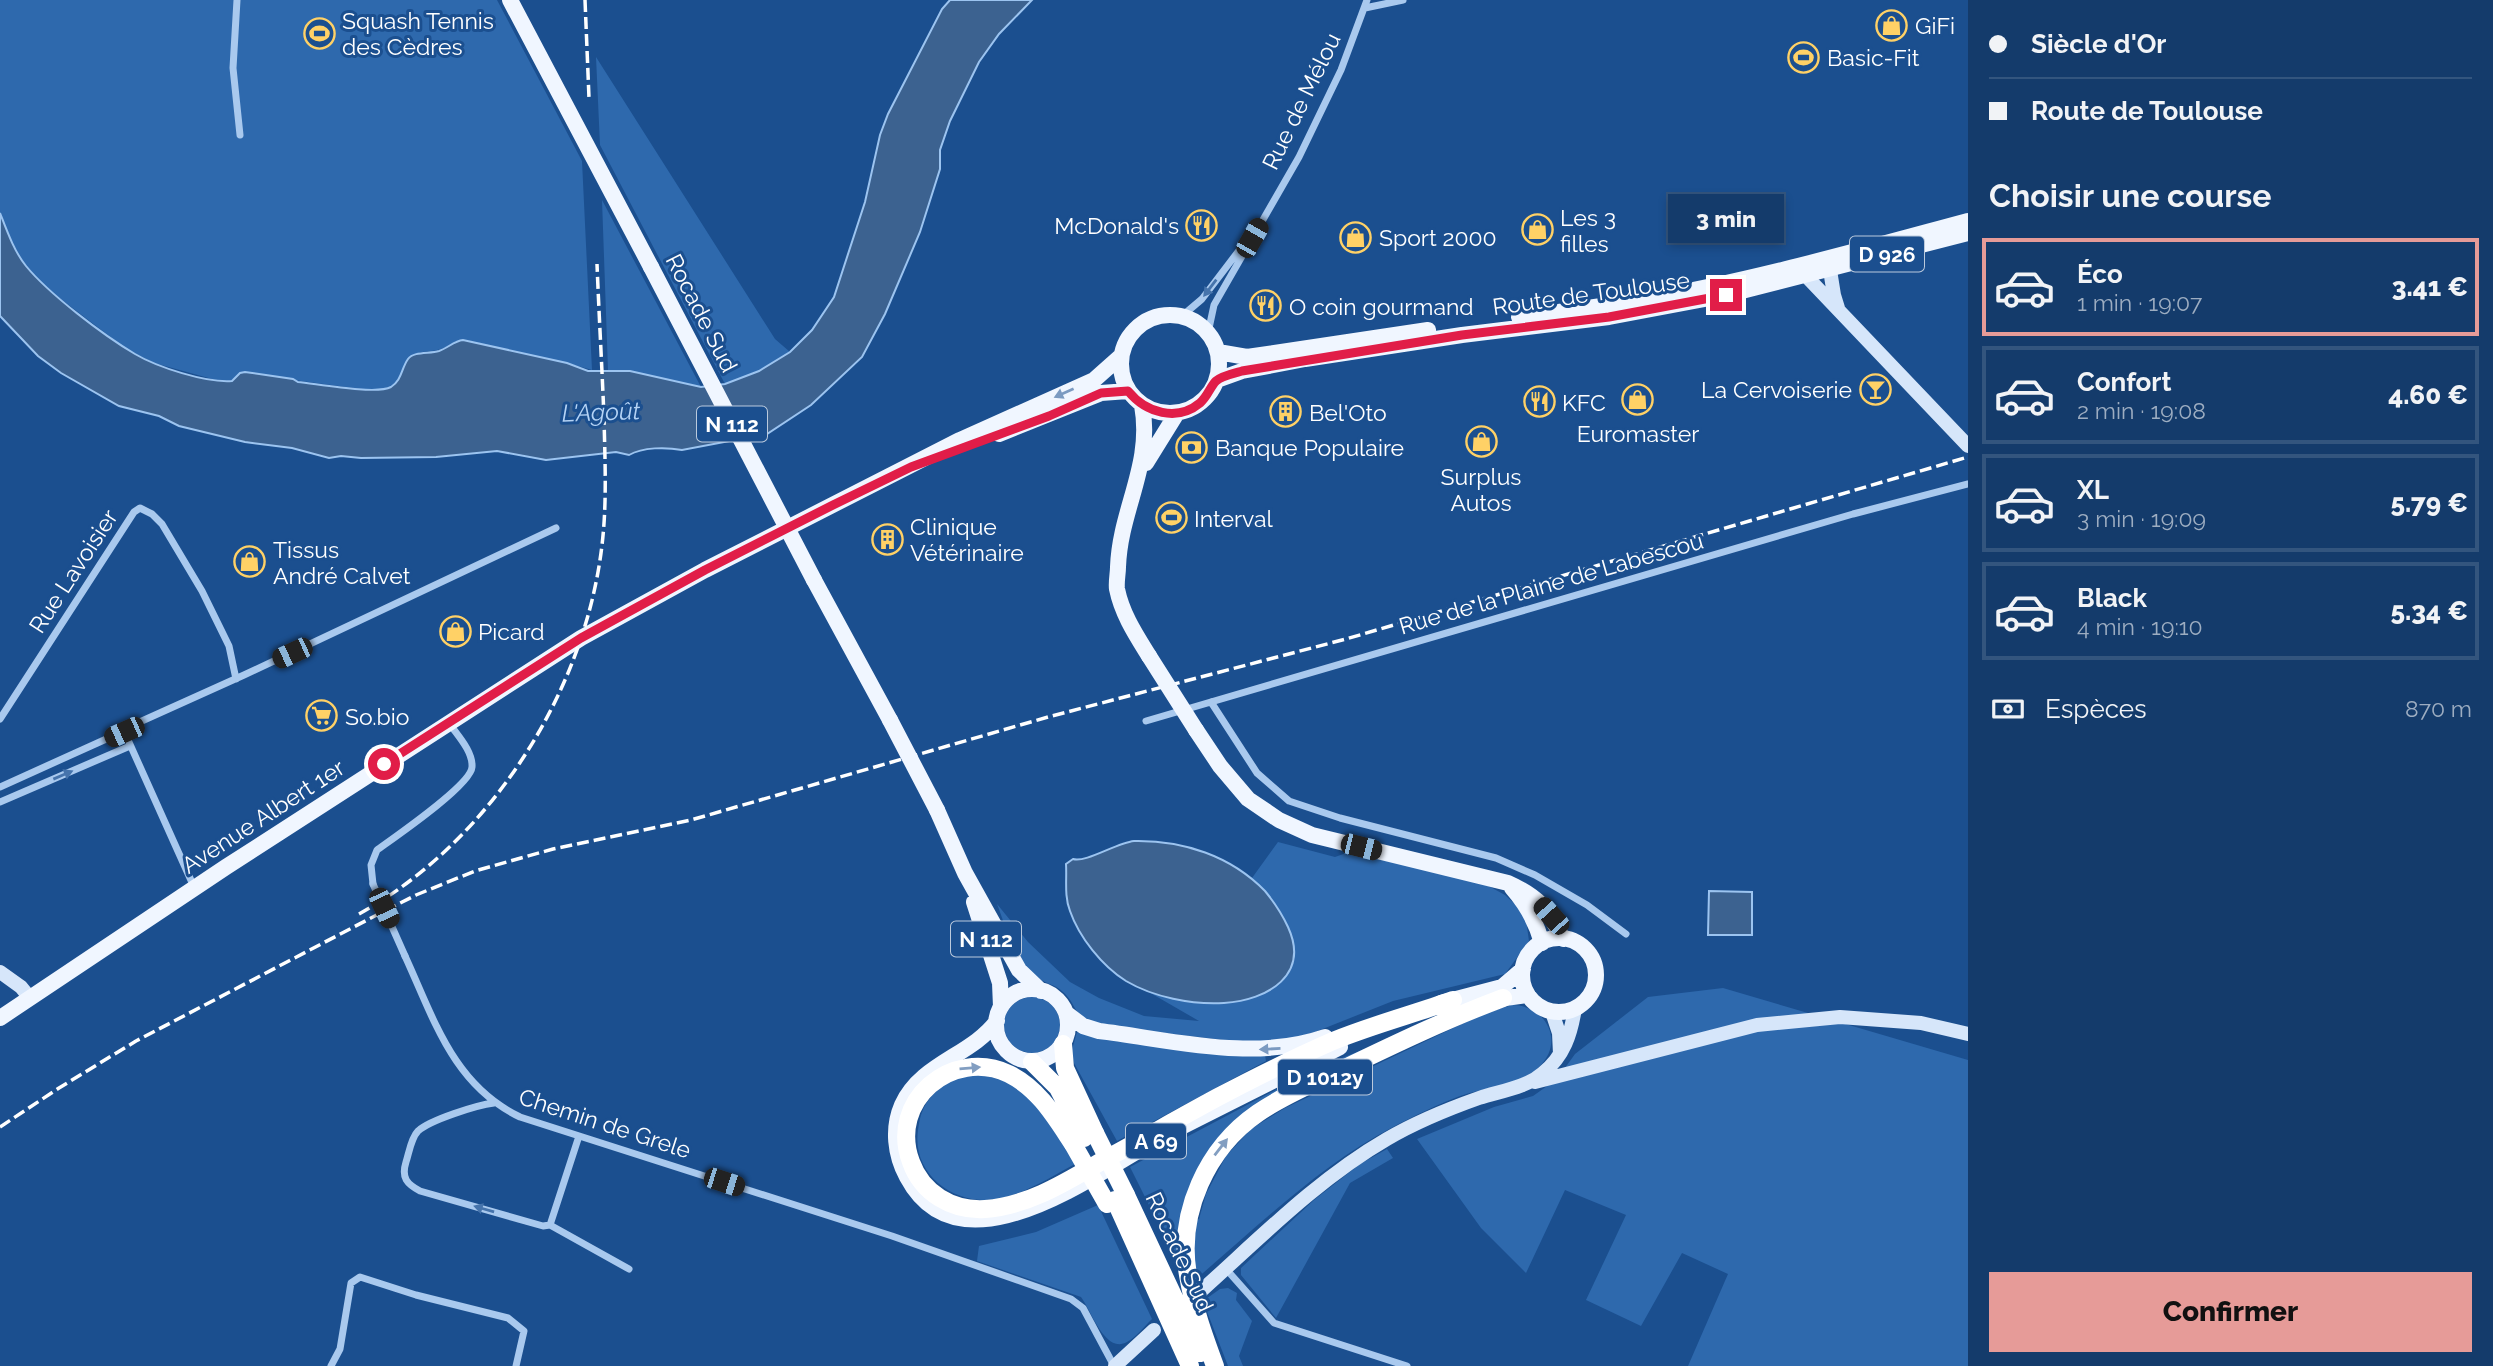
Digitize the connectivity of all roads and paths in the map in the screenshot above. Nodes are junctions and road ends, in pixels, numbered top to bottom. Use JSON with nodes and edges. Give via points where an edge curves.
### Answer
{"nodes":[{"id":1,"x":237,"y":0,"type":"edge"},
{"id":2,"x":510,"y":0,"type":"edge"},
{"id":3,"x":1403,"y":0,"type":"edge"},
{"id":4,"x":1366,"y":4,"type":"edge"},
{"id":5,"x":240,"y":135,"type":"dead end"},
{"id":6,"x":1264,"y":217,"type":"junction"},
{"id":7,"x":1968,"y":221,"type":"edge"},
{"id":8,"x":1968,"y":233,"type":"edge"},
{"id":9,"x":1830,"y":270,"type":"junction"},
{"id":10,"x":1806,"y":276,"type":"junction"},
{"id":11,"x":1840,"y":313,"type":"junction"},
{"id":12,"x":1182,"y":316,"type":"junction"},
{"id":13,"x":1208,"y":333,"type":"junction"},
{"id":14,"x":1218,"y":352,"type":"junction"},
{"id":15,"x":1121,"y":356,"type":"junction"},
{"id":16,"x":1217,"y":380,"type":"junction"},
{"id":17,"x":1128,"y":391,"type":"junction"},
{"id":18,"x":1142,"y":405,"type":"junction"},
{"id":19,"x":1177,"y":413,"type":"junction"},
{"id":20,"x":1968,"y":446,"type":"edge"},
{"id":21,"x":911,"y":467,"type":"junction"},
{"id":22,"x":1140,"y":470,"type":"junction"},
{"id":23,"x":1968,"y":484,"type":"edge"},
{"id":24,"x":555,"y":528,"type":"dead end"},
{"id":25,"x":236,"y":678,"type":"junction"},
{"id":26,"x":1211,"y":702,"type":"junction"},
{"id":27,"x":0,"y":719,"type":"edge"},
{"id":28,"x":449,"y":722,"type":"junction"},
{"id":29,"x":1146,"y":722,"type":"dead end"},
{"id":30,"x":124,"y":732,"type":"junction"},
{"id":31,"x":130,"y":746,"type":"junction"},
{"id":32,"x":0,"y":787,"type":"edge"},
{"id":33,"x":0,"y":802,"type":"edge"},
{"id":34,"x":965,"y":873,"type":"junction"},
{"id":35,"x":1508,"y":883,"type":"junction"},
{"id":36,"x":195,"y":888,"type":"junction"},
{"id":37,"x":1626,"y":934,"type":"dead end"},
{"id":38,"x":1563,"y":939,"type":"junction"},
{"id":39,"x":1542,"y":943,"type":"junction"},
{"id":40,"x":1523,"y":969,"type":"junction"},
{"id":41,"x":0,"y":972,"type":"edge"},
{"id":42,"x":1041,"y":991,"type":"junction"},
{"id":43,"x":1528,"y":995,"type":"junction"},
{"id":44,"x":30,"y":998,"type":"junction"},
{"id":45,"x":1503,"y":998,"type":"junction"},
{"id":46,"x":1453,"y":1000,"type":"junction"},
{"id":47,"x":1575,"y":1009,"type":"junction"},
{"id":48,"x":1552,"y":1012,"type":"junction"},
{"id":49,"x":1066,"y":1013,"type":"junction"},
{"id":50,"x":999,"y":1014,"type":"junction"},
{"id":51,"x":0,"y":1018,"type":"edge"},
{"id":52,"x":1968,"y":1034,"type":"edge"},
{"id":53,"x":1063,"y":1044,"type":"junction"},
{"id":54,"x":1560,"y":1054,"type":"junction"},
{"id":55,"x":1032,"y":1062,"type":"junction"},
{"id":56,"x":1527,"y":1084,"type":"junction"},
{"id":57,"x":494,"y":1102,"type":"junction"},
{"id":58,"x":579,"y":1136,"type":"junction"},
{"id":59,"x":1084,"y":1138,"type":"junction"},
{"id":60,"x":1116,"y":1200,"type":"junction"},
{"id":61,"x":550,"y":1225,"type":"junction"},
{"id":62,"x":1226,"y":1268,"type":"junction"},
{"id":63,"x":628,"y":1269,"type":"dead end"},
{"id":64,"x":1202,"y":1290,"type":"dead end"},
{"id":65,"x":1154,"y":1330,"type":"dead end"},
{"id":66,"x":331,"y":1366,"type":"edge"},
{"id":67,"x":516,"y":1366,"type":"edge"},
{"id":68,"x":1114,"y":1366,"type":"edge"},
{"id":69,"x":1190,"y":1366,"type":"edge"},
{"id":70,"x":1205,"y":1366,"type":"edge"},
{"id":71,"x":1215,"y":1366,"type":"edge"},
{"id":72,"x":1407,"y":1366,"type":"edge"}],
"edges":[{"from":1,"to":5,"type":"street","via":[[233,68]]},
{"from":2,"to":34,"type":"main road","name":"Rocade Sud","number":"N 112","bridge":true,"via":[[937,810]]},
{"from":3,"to":4,"type":"street"},
{"from":4,"to":6,"type":"street","name":"Rue de Mélou","via":[[1341,70]]},
{"from":6,"to":12,"type":"street","name":"Rue de Mélou","one_way":true,"via":[[1202,299]]},
{"from":6,"to":13,"type":"street","name":"Rue de Mélou","via":[[1214,305]]},
{"from":7,"to":14,"type":"main road","number":"D 926","via":[[1642,300],[1247,357]]},
{"from":8,"to":9,"type":"main road","name":"Route de Toulouse","number":"D 926"},
{"from":9,"to":10,"type":"main road","name":"Route de Toulouse","number":"D 926"},
{"from":9,"to":11,"type":"street"},
{"from":10,"to":11,"type":"street"},
{"from":10,"to":16,"type":"main road","name":"Route de Toulouse","number":"D 926","via":[[1609,317],[1305,359]]},
{"from":11,"to":20,"type":"street"},
{"from":12,"to":13,"type":"main road"},
{"from":12,"to":15,"type":"main road","via":[[1145,321],[1130,334]]},
{"from":13,"to":14,"type":"main road"},
{"from":14,"to":16,"type":"main road"},
{"from":15,"to":17,"type":"main road"},
{"from":15,"to":21,"type":"main road","one_way":true,"via":[[1094,380]]},
{"from":16,"to":19,"type":"main road","via":[[1199,404]]},
{"from":17,"to":18,"type":"main road"},
{"from":17,"to":21,"type":"main road","via":[[1101,393]]},
{"from":18,"to":19,"type":"main road"},
{"from":18,"to":22,"type":"main road","via":[[1146,428]]},
{"from":19,"to":22,"type":"main road"},
{"from":21,"to":28,"type":"main road","name":"Avenue Albert 1er","via":[[581,638]]},
{"from":22,"to":35,"type":"main road","bridge":true,"via":[[1118,545],[1117,588],[1129,624],[1220,766],[1248,799],[1312,835]]},
{"from":23,"to":26,"type":"street","name":"Rue de la Plaine de Labescou"},
{"from":24,"to":25,"type":"street"},
{"from":25,"to":27,"type":"street","name":"Rue Lavoisier","via":[[225,637],[202,591],[162,524],[140,508]]},
{"from":25,"to":30,"type":"street"},
{"from":26,"to":29,"type":"street","name":"Rue de la Plaine de Labescou"},
{"from":26,"to":37,"type":"street","via":[[1257,773],[1289,800],[1340,818],[1496,858],[1587,905]]},
{"from":28,"to":36,"type":"main road","name":"Avenue Albert 1er"},
{"from":28,"to":57,"type":"street","name":"Chemin de Grele","bridge":true,"via":[[468,752],[469,776],[377,850],[371,865],[373,884],[459,1067]]},
{"from":30,"to":31,"type":"street"},
{"from":30,"to":32,"type":"street"},
{"from":33,"to":31,"type":"street","one_way":true},
{"from":31,"to":36,"type":"street"},
{"from":34,"to":42,"type":"main road","name":"Rocade Sud","number":"N 112","via":[[1018,970]]},
{"from":34,"to":50,"type":"main road","name":"Rocade Sud","number":"N 112","via":[[1000,983]]},
{"from":35,"to":38,"type":"main road","via":[[1531,894],[1551,916]]},
{"from":35,"to":39,"type":"main road","via":[[1536,922]]},
{"from":36,"to":44,"type":"main road","name":"Avenue Albert 1er"},
{"from":38,"to":39,"type":"main road"},
{"from":38,"to":47,"type":"main road","via":[[1582,947],[1596,969],[1592,992]]},
{"from":39,"to":40,"type":"main road","via":[[1531,951]]},
{"from":40,"to":43,"type":"main road"},
{"from":40,"to":46,"type":"main road","via":[[1502,987]]},
{"from":41,"to":44,"type":"street"},
{"from":42,"to":49,"type":"main road","via":[[1052,995]]},
{"from":42,"to":50,"type":"main road","via":[[1023,991],[1007,1000]]},
{"from":43,"to":45,"type":"main road"},
{"from":43,"to":48,"type":"main road"},
{"from":44,"to":51,"type":"main road","name":"Avenue Albert 1er"},
{"from":45,"to":50,"type":"main road","number":"A 69","via":[[1452,1008],[1340,1047],[1011,1216],[957,1217],[923,1200],[901,1166],[897,1122],[902,1104],[924,1076],[979,1040]]},
{"from":71,"to":45,"type":"highway","number":"D 1012y","one_way":true,"via":[[1187,1272],[1192,1208],[1215,1154],[1244,1123],[1278,1100],[1447,1019]]},
{"from":46,"to":49,"type":"main road","one_way":true,"via":[[1382,1017],[1305,1044],[1269,1049],[1099,1031]]},
{"from":46,"to":59,"type":"highway","number":"A 69","one_way":true,"via":[[1334,1041],[1219,1097],[1054,1188],[1009,1205],[969,1209],[935,1196],[914,1171],[906,1138],[914,1104],[925,1089],[938,1077],[973,1067],[991,1068],[1023,1082]]},
{"from":47,"to":48,"type":"main road"},
{"from":47,"to":54,"type":"street","via":[[1571,1033]]},
{"from":48,"to":54,"type":"street"},
{"from":49,"to":53,"type":"main road"},
{"from":50,"to":55,"type":"main road","via":[[997,1033],[1002,1044],[1010,1054]]},
{"from":52,"to":56,"type":"street","via":[[1921,1023],[1839,1017],[1771,1024]]},
{"from":53,"to":55,"type":"main road","via":[[1055,1054]]},
{"from":53,"to":59,"type":"highway","name":"Rocade Sud","via":[[1062,1056]]},
{"from":54,"to":56,"type":"street"},
{"from":55,"to":59,"type":"highway","name":"Rocade Sud","via":[[1058,1088]]},
{"from":56,"to":62,"type":"street","via":[[1437,1114],[1387,1139],[1334,1174]]},
{"from":57,"to":58,"type":"street","name":"Chemin de Grele","via":[[520,1117]]},
{"from":61,"to":57,"type":"street","one_way":true,"via":[[420,1191],[404,1177],[419,1130],[457,1112]]},
{"from":58,"to":61,"type":"street"},
{"from":58,"to":68,"type":"street","name":"Chemin de Grele","via":[[1071,1299],[1083,1308]]},
{"from":59,"to":60,"type":"highway","name":"Rocade Sud"},
{"from":60,"to":69,"type":"highway","name":"Rocade Sud"},
{"from":60,"to":70,"type":"highway","name":"Rocade Sud","via":[[1169,1283]]},
{"from":61,"to":63,"type":"street"},
{"from":62,"to":64,"type":"street"},
{"from":62,"to":72,"type":"street","via":[[1274,1323]]},
{"from":65,"to":68,"type":"street"},
{"from":66,"to":67,"type":"street","via":[[340,1349],[351,1283],[360,1277],[415,1296],[508,1318],[524,1331]]}]}
